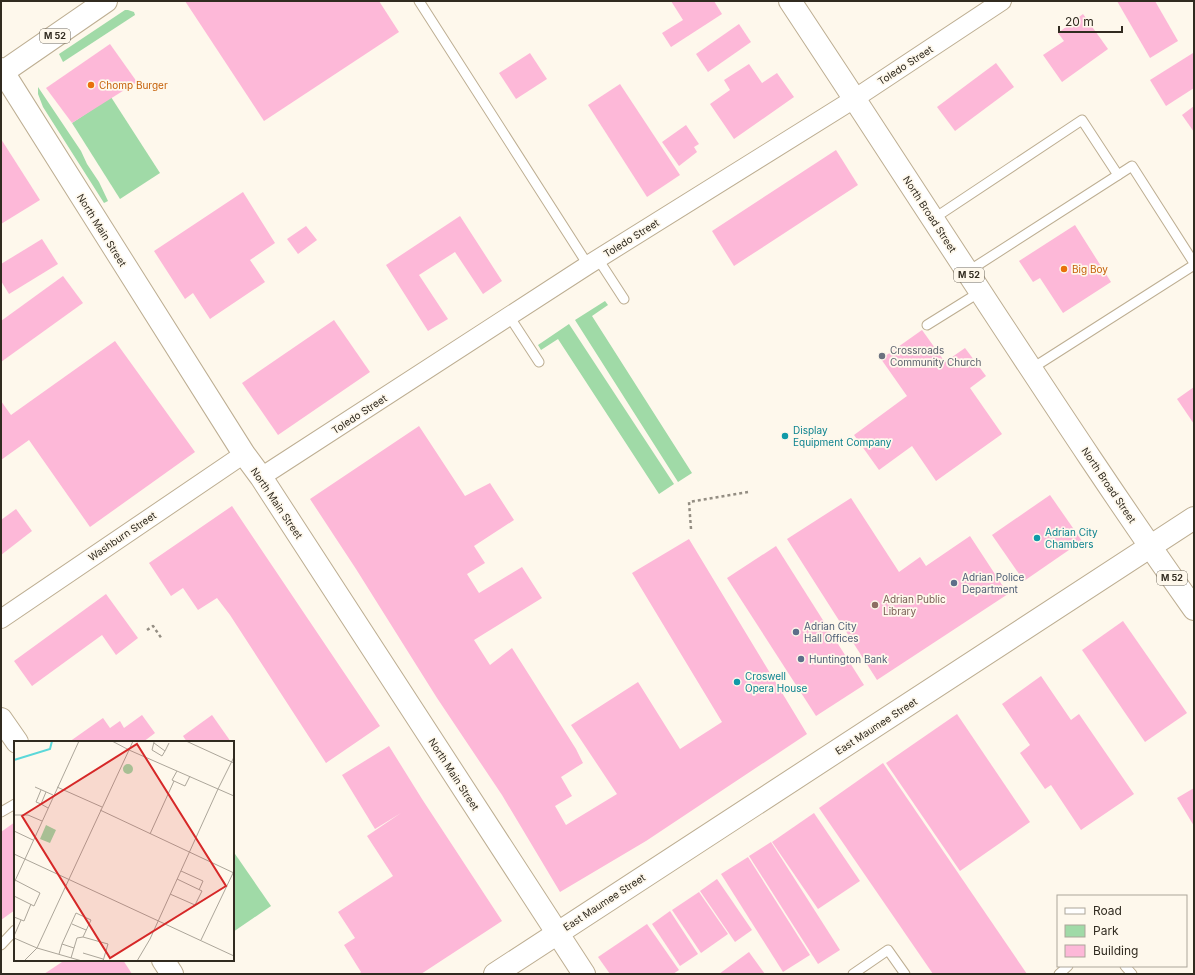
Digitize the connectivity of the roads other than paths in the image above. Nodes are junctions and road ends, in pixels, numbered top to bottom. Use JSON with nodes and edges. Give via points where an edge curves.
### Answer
{"nodes":[{"id":1,"x":106,"y":1,"type":"edge"},
{"id":2,"x":419,"y":1,"type":"edge"},
{"id":3,"x":790,"y":1,"type":"edge"},
{"id":4,"x":1002,"y":1,"type":"edge"},
{"id":5,"x":2,"y":71,"type":"edge"},
{"id":6,"x":854,"y":99,"type":"junction"},
{"id":7,"x":1118,"y":174,"type":"junction"},
{"id":8,"x":933,"y":219,"type":"junction"},
{"id":9,"x":594,"y":262,"type":"junction"},
{"id":10,"x":1194,"y":264,"type":"edge"},
{"id":11,"x":967,"y":272,"type":"junction"},
{"id":12,"x":980,"y":292,"type":"junction"},
{"id":13,"x":624,"y":299,"type":"dead end"},
{"id":14,"x":509,"y":316,"type":"junction"},
{"id":15,"x":927,"y":325,"type":"dead end"},
{"id":16,"x":538,"y":362,"type":"dead end"},
{"id":17,"x":1031,"y":370,"type":"junction"},
{"id":18,"x":244,"y":454,"type":"junction"},
{"id":19,"x":261,"y":477,"type":"junction"},
{"id":20,"x":1194,"y":518,"type":"edge"},
{"id":21,"x":1150,"y":547,"type":"junction"},
{"id":22,"x":1194,"y":609,"type":"edge"},
{"id":23,"x":1,"y":619,"type":"edge"},
{"id":24,"x":1,"y":719,"type":"edge"},
{"id":25,"x":16,"y":741,"type":"edge"},
{"id":26,"x":14,"y":805,"type":"edge"},
{"id":27,"x":1,"y":812,"type":"edge"},
{"id":28,"x":14,"y":931,"type":"edge"},
{"id":29,"x":557,"y":933,"type":"junction"},
{"id":30,"x":1,"y":945,"type":"edge"},
{"id":31,"x":164,"y":961,"type":"edge"},
{"id":32,"x":1067,"y":967,"type":"edge"},
{"id":33,"x":172,"y":974,"type":"edge"},
{"id":34,"x":495,"y":974,"type":"edge"},
{"id":35,"x":584,"y":974,"type":"edge"},
{"id":36,"x":853,"y":974,"type":"edge"},
{"id":37,"x":905,"y":974,"type":"edge"},
{"id":38,"x":1058,"y":974,"type":"edge"}],
"edges":[{"from":1,"to":5,"type":"street","number":"M 52"},
{"from":2,"to":9,"type":"lane"},
{"from":3,"to":6,"type":"street","name":"North Broad Street","number":"M 52"},
{"from":4,"to":6,"type":"street","name":"Toledo Street"},
{"from":5,"to":18,"type":"street","name":"North Main Street"},
{"from":6,"to":8,"type":"street","name":"North Broad Street","number":"M 52"},
{"from":6,"to":9,"type":"street","name":"Toledo Street"},
{"from":7,"to":8,"type":"lane","via":[[1082,120]]},
{"from":7,"to":10,"type":"lane","via":[[1132,166]]},
{"from":7,"to":11,"type":"lane"},
{"from":8,"to":11,"type":"street","name":"North Broad Street","number":"M 52"},
{"from":9,"to":13,"type":"lane"},
{"from":9,"to":14,"type":"street","name":"Toledo Street"},
{"from":10,"to":17,"type":"lane"},
{"from":11,"to":12,"type":"street","name":"North Broad Street","number":"M 52"},
{"from":12,"to":15,"type":"lane"},
{"from":12,"to":17,"type":"street","name":"North Broad Street","number":"M 52"},
{"from":14,"to":16,"type":"lane"},
{"from":14,"to":19,"type":"street","name":"Toledo Street"},
{"from":17,"to":21,"type":"street","name":"North Broad Street","number":"M 52"},
{"from":18,"to":19,"type":"street","name":"North Main Street"},
{"from":18,"to":23,"type":"street","name":"Washburn Street"},
{"from":19,"to":29,"type":"street","name":"North Main Street"},
{"from":20,"to":21,"type":"street","name":"East Maumee Street"},
{"from":21,"to":22,"type":"street","number":"M 52"},
{"from":21,"to":29,"type":"street","name":"East Maumee Street"},
{"from":24,"to":25,"type":"street"},
{"from":26,"to":27,"type":"lane"},
{"from":28,"to":30,"type":"lane"},
{"from":29,"to":34,"type":"street","name":"East Maumee Street"},
{"from":29,"to":35,"type":"street","name":"North Main Street"},
{"from":31,"to":33,"type":"street"},
{"from":32,"to":38,"type":"lane"},
{"from":36,"to":37,"type":"lane","via":[[888,950]]}]}
